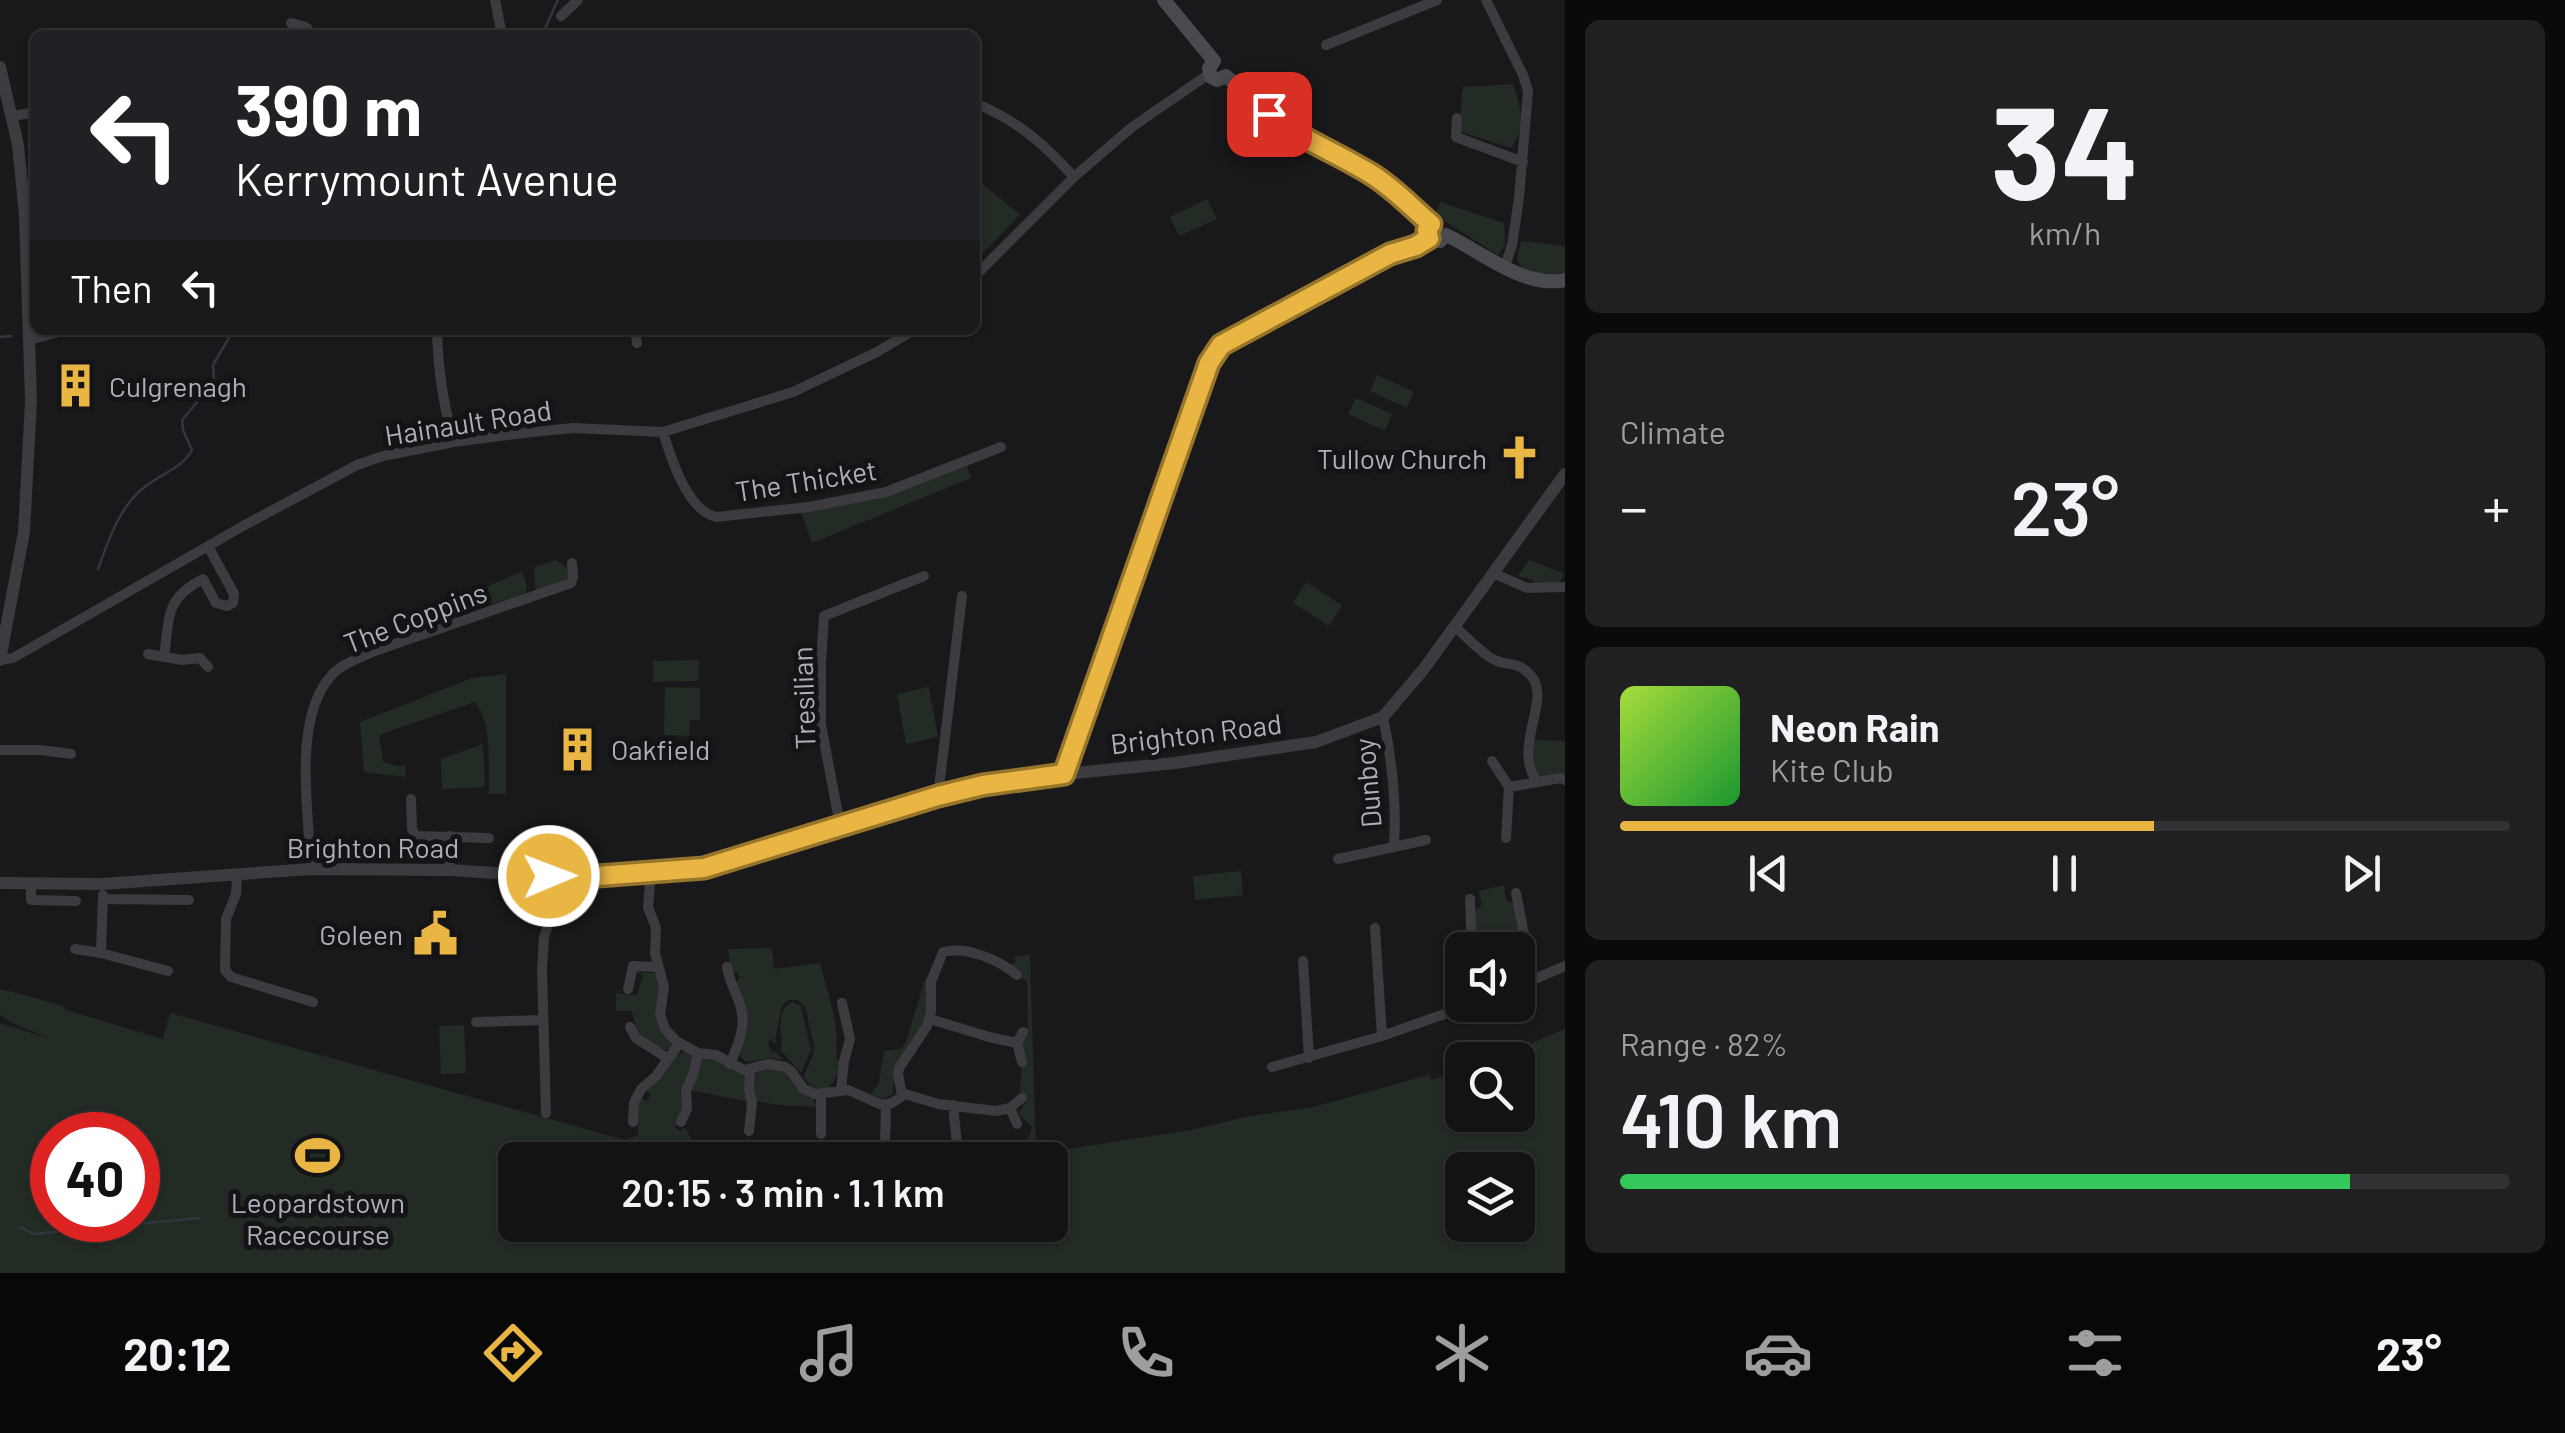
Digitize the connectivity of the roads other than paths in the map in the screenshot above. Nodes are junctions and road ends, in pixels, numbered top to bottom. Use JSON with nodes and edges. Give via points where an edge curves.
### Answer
{"nodes":[{"id":1,"x":495,"y":0,"type":"edge"},
{"id":2,"x":578,"y":0,"type":"edge"},
{"id":3,"x":1164,"y":0,"type":"edge"},
{"id":4,"x":1436,"y":0,"type":"edge"},
{"id":5,"x":1486,"y":0,"type":"edge"},
{"id":6,"x":561,"y":16,"type":"dead end"},
{"id":7,"x":291,"y":23,"type":"dead end"},
{"id":8,"x":308,"y":30,"type":"edge"},
{"id":9,"x":501,"y":30,"type":"edge"},
{"id":10,"x":1326,"y":45,"type":"dead end"},
{"id":11,"x":1212,"y":67,"type":"junction"},
{"id":12,"x":0,"y":69,"type":"edge"},
{"id":13,"x":980,"y":105,"type":"edge"},
{"id":14,"x":30,"y":113,"type":"edge"},
{"id":15,"x":13,"y":116,"type":"junction"},
{"id":16,"x":1457,"y":118,"type":"dead end"},
{"id":17,"x":1522,"y":162,"type":"junction"},
{"id":18,"x":1074,"y":177,"type":"junction"},
{"id":19,"x":1430,"y":231,"type":"junction"},
{"id":20,"x":1504,"y":266,"type":"junction"},
{"id":21,"x":980,"y":271,"type":"edge"},
{"id":22,"x":1565,"y":280,"type":"edge"},
{"id":23,"x":48,"y":335,"type":"edge"},
{"id":24,"x":437,"y":335,"type":"edge"},
{"id":25,"x":636,"y":335,"type":"edge"},
{"id":26,"x":906,"y":335,"type":"edge"},
{"id":27,"x":30,"y":340,"type":"junction"},
{"id":28,"x":638,"y":343,"type":"dead end"},
{"id":29,"x":663,"y":432,"type":"junction"},
{"id":30,"x":454,"y":442,"type":"junction"},
{"id":31,"x":1001,"y":447,"type":"dead end"},
{"id":32,"x":1565,"y":474,"type":"edge"},
{"id":33,"x":208,"y":546,"type":"junction"},
{"id":34,"x":572,"y":563,"type":"dead end"},
{"id":35,"x":1495,"y":574,"type":"junction"},
{"id":36,"x":924,"y":576,"type":"dead end"},
{"id":37,"x":1565,"y":587,"type":"edge"},
{"id":38,"x":962,"y":596,"type":"dead end"},
{"id":39,"x":5,"y":609,"type":"edge"},
{"id":40,"x":1455,"y":627,"type":"junction"},
{"id":41,"x":148,"y":654,"type":"dead end"},
{"id":42,"x":164,"y":656,"type":"junction"},
{"id":43,"x":0,"y":660,"type":"edge"},
{"id":44,"x":208,"y":667,"type":"dead end"},
{"id":45,"x":1383,"y":717,"type":"junction"},
{"id":46,"x":0,"y":750,"type":"edge"},
{"id":47,"x":70,"y":754,"type":"dead end"},
{"id":48,"x":1492,"y":761,"type":"dead end"},
{"id":49,"x":1064,"y":774,"type":"junction"},
{"id":50,"x":1565,"y":780,"type":"edge"},
{"id":51,"x":1537,"y":782,"type":"junction"},
{"id":52,"x":1509,"y":787,"type":"junction"},
{"id":53,"x":938,"y":796,"type":"junction"},
{"id":54,"x":411,"y":799,"type":"dead end"},
{"id":55,"x":840,"y":825,"type":"junction"},
{"id":56,"x":450,"y":836,"type":"junction"},
{"id":57,"x":489,"y":838,"type":"dead end"},
{"id":58,"x":1506,"y":838,"type":"dead end"},
{"id":59,"x":1426,"y":840,"type":"dead end"},
{"id":60,"x":1394,"y":845,"type":"junction"},
{"id":61,"x":1338,"y":859,"type":"dead end"},
{"id":62,"x":311,"y":869,"type":"junction"},
{"id":63,"x":449,"y":870,"type":"junction"},
{"id":64,"x":651,"y":871,"type":"junction"},
{"id":65,"x":237,"y":874,"type":"junction"},
{"id":66,"x":571,"y":878,"type":"junction"},
{"id":67,"x":0,"y":883,"type":"edge"},
{"id":68,"x":31,"y":884,"type":"junction"},
{"id":69,"x":102,"y":884,"type":"junction"},
{"id":70,"x":1516,"y":893,"type":"dead end"},
{"id":71,"x":103,"y":899,"type":"junction"},
{"id":72,"x":189,"y":900,"type":"dead end"},
{"id":73,"x":1470,"y":900,"type":"dead end"},
{"id":74,"x":76,"y":901,"type":"dead end"},
{"id":75,"x":1375,"y":928,"type":"dead end"},
{"id":76,"x":1471,"y":932,"type":"edge"},
{"id":77,"x":1523,"y":932,"type":"edge"},
{"id":78,"x":74,"y":948,"type":"dead end"},
{"id":79,"x":101,"y":953,"type":"junction"},
{"id":80,"x":1302,"y":961,"type":"dead end"},
{"id":81,"x":1565,"y":966,"type":"edge"},
{"id":82,"x":163,"y":967,"type":"dead end"},
{"id":83,"x":658,"y":967,"type":"junction"},
{"id":84,"x":727,"y":967,"type":"dead end"},
{"id":85,"x":1017,"y":975,"type":"dead end"},
{"id":86,"x":1535,"y":979,"type":"edge"},
{"id":87,"x":628,"y":989,"type":"dead end"},
{"id":88,"x":313,"y":1002,"type":"dead end"},
{"id":89,"x":842,"y":1003,"type":"dead end"},
{"id":90,"x":1445,"y":1015,"type":"edge"},
{"id":91,"x":930,"y":1019,"type":"junction"},
{"id":92,"x":543,"y":1020,"type":"junction"},
{"id":93,"x":476,"y":1022,"type":"dead end"},
{"id":94,"x":630,"y":1026,"type":"dead end"},
{"id":95,"x":1023,"y":1032,"type":"dead end"},
{"id":96,"x":1382,"y":1036,"type":"junction"},
{"id":97,"x":1017,"y":1043,"type":"junction"},
{"id":98,"x":679,"y":1044,"type":"junction"},
{"id":99,"x":698,"y":1053,"type":"junction"},
{"id":100,"x":667,"y":1058,"type":"junction"},
{"id":101,"x":1309,"y":1058,"type":"junction"},
{"id":102,"x":1022,"y":1062,"type":"dead end"},
{"id":103,"x":730,"y":1064,"type":"junction"},
{"id":104,"x":1272,"y":1067,"type":"dead end"},
{"id":105,"x":750,"y":1070,"type":"junction"},
{"id":106,"x":841,"y":1090,"type":"junction"},
{"id":107,"x":821,"y":1094,"type":"junction"},
{"id":108,"x":902,"y":1094,"type":"junction"},
{"id":109,"x":1022,"y":1098,"type":"dead end"},
{"id":110,"x":886,"y":1105,"type":"junction"},
{"id":111,"x":953,"y":1105,"type":"junction"},
{"id":112,"x":1010,"y":1108,"type":"junction"},
{"id":113,"x":546,"y":1113,"type":"dead end"},
{"id":114,"x":634,"y":1122,"type":"dead end"},
{"id":115,"x":681,"y":1122,"type":"dead end"},
{"id":116,"x":1017,"y":1124,"type":"dead end"},
{"id":117,"x":749,"y":1132,"type":"dead end"},
{"id":118,"x":821,"y":1134,"type":"dead end"},
{"id":119,"x":885,"y":1142,"type":"edge"},
{"id":120,"x":957,"y":1142,"type":"edge"}],
"edges":[{"from":1,"to":9,"type":"street"},
{"from":2,"to":6,"type":"street"},
{"from":3,"to":11,"type":"main road"},
{"from":4,"to":10,"type":"street"},
{"from":5,"to":17,"type":"street","via":[[1528,92]]},
{"from":7,"to":8,"type":"street"},
{"from":11,"to":18,"type":"street"},
{"from":11,"to":19,"type":"main road","via":[[1217,80],[1226,76],[1285,126],[1396,191]]},
{"from":12,"to":15,"type":"street"},
{"from":13,"to":18,"type":"street","via":[[1031,133]]},
{"from":14,"to":15,"type":"street"},
{"from":15,"to":27,"type":"street"},
{"from":16,"to":17,"type":"street","via":[[1456,137]]},
{"from":17,"to":20,"type":"street"},
{"from":18,"to":21,"type":"street"},
{"from":19,"to":20,"type":"main road","via":[[1441,224],[1446,235]]},
{"from":19,"to":49,"type":"street","via":[[1416,246],[1221,345],[1209,363]]},
{"from":20,"to":22,"type":"main road","via":[[1540,280]]},
{"from":23,"to":27,"type":"street"},
{"from":24,"to":30,"type":"street"},
{"from":25,"to":28,"type":"street"},
{"from":26,"to":29,"type":"street","name":"Hainault Road","via":[[794,392]]},
{"from":27,"to":39,"type":"street","via":[[24,532]]},
{"from":29,"to":30,"type":"street","name":"Hainault Road","via":[[573,428]]},
{"from":29,"to":31,"type":"street","name":"The Thicket","via":[[693,500],[716,517],[886,492]]},
{"from":30,"to":33,"type":"street","name":"Hainault Road","via":[[358,464]]},
{"from":32,"to":35,"type":"street","name":"Brighton Road"},
{"from":33,"to":42,"type":"street","via":[[233,603],[216,603],[203,579],[178,595]]},
{"from":33,"to":43,"type":"street","name":"Hainault Road"},
{"from":34,"to":62,"type":"street","name":"The Coppins","via":[[571,584],[372,652],[330,676],[307,730]]},
{"from":35,"to":37,"type":"street","via":[[1528,588]]},
{"from":35,"to":40,"type":"street","name":"Brighton Road"},
{"from":36,"to":55,"type":"street","name":"Tresilian","via":[[824,616],[821,724]]},
{"from":38,"to":53,"type":"street"},
{"from":39,"to":43,"type":"street"},
{"from":40,"to":45,"type":"street","name":"Brighton Road"},
{"from":40,"to":51,"type":"street","via":[[1488,656],[1521,666],[1535,680],[1526,755]]},
{"from":41,"to":42,"type":"street"},
{"from":42,"to":44,"type":"street","via":[[200,658]]},
{"from":45,"to":49,"type":"street","name":"Brighton Road","via":[[1316,742]]},
{"from":45,"to":60,"type":"street","name":"Dunboy","via":[[1397,808]]},
{"from":46,"to":47,"type":"street"},
{"from":48,"to":52,"type":"street"},
{"from":49,"to":53,"type":"street","name":"Brighton Road"},
{"from":50,"to":51,"type":"street"},
{"from":51,"to":52,"type":"street"},
{"from":52,"to":58,"type":"street"},
{"from":53,"to":55,"type":"street","name":"Brighton Road"},
{"from":54,"to":56,"type":"street","via":[[416,836]]},
{"from":55,"to":64,"type":"street","name":"Brighton Road","via":[[704,868]]},
{"from":56,"to":57,"type":"street"},
{"from":56,"to":63,"type":"street"},
{"from":59,"to":60,"type":"street","name":"Dunboy"},
{"from":60,"to":61,"type":"street","name":"Dunboy","via":[[1354,848]]},
{"from":62,"to":63,"type":"street","name":"Brighton Road"},
{"from":62,"to":65,"type":"street","name":"Brighton Road"},
{"from":63,"to":66,"type":"street","name":"Brighton Road"},
{"from":64,"to":66,"type":"street","name":"Brighton Road"},
{"from":64,"to":83,"type":"street","via":[[648,907]]},
{"from":65,"to":69,"type":"street","name":"Brighton Road"},
{"from":65,"to":88,"type":"street","via":[[226,918],[225,970]]},
{"from":66,"to":92,"type":"street","via":[[544,937]]},
{"from":67,"to":68,"type":"street","name":"Brighton Road"},
{"from":68,"to":69,"type":"street","name":"Brighton Road"},
{"from":68,"to":74,"type":"street","via":[[31,900]]},
{"from":69,"to":71,"type":"street"},
{"from":70,"to":77,"type":"street"},
{"from":71,"to":72,"type":"street"},
{"from":71,"to":79,"type":"street"},
{"from":73,"to":76,"type":"street"},
{"from":75,"to":96,"type":"street"},
{"from":78,"to":79,"type":"street"},
{"from":79,"to":82,"type":"street"},
{"from":80,"to":101,"type":"street"},
{"from":81,"to":86,"type":"street"},
{"from":83,"to":87,"type":"street","via":[[632,966]]},
{"from":83,"to":98,"type":"street","via":[[662,1023]]},
{"from":84,"to":103,"type":"street","via":[[744,1024]]},
{"from":85,"to":91,"type":"street","via":[[999,962],[943,952],[930,982]]},
{"from":89,"to":106,"type":"street","via":[[850,1040]]},
{"from":90,"to":96,"type":"street"},
{"from":91,"to":97,"type":"street"},
{"from":91,"to":108,"type":"street","via":[[899,1068]]},
{"from":92,"to":93,"type":"street"},
{"from":92,"to":113,"type":"street"},
{"from":94,"to":100,"type":"street","via":[[636,1038]]},
{"from":95,"to":97,"type":"street"},
{"from":96,"to":101,"type":"street"},
{"from":97,"to":102,"type":"street"},
{"from":98,"to":99,"type":"street"},
{"from":98,"to":100,"type":"street"},
{"from":99,"to":103,"type":"street"},
{"from":99,"to":115,"type":"street"},
{"from":100,"to":114,"type":"street","via":[[641,1088]]},
{"from":101,"to":104,"type":"street"},
{"from":103,"to":105,"type":"street"},
{"from":105,"to":107,"type":"street","via":[[785,1067],[803,1088]]},
{"from":105,"to":117,"type":"street"},
{"from":106,"to":107,"type":"street"},
{"from":106,"to":110,"type":"street"},
{"from":107,"to":118,"type":"street"},
{"from":108,"to":110,"type":"street"},
{"from":108,"to":111,"type":"street"},
{"from":109,"to":112,"type":"street"},
{"from":110,"to":119,"type":"street"},
{"from":111,"to":112,"type":"street"},
{"from":111,"to":120,"type":"street"},
{"from":112,"to":116,"type":"street"}]}
